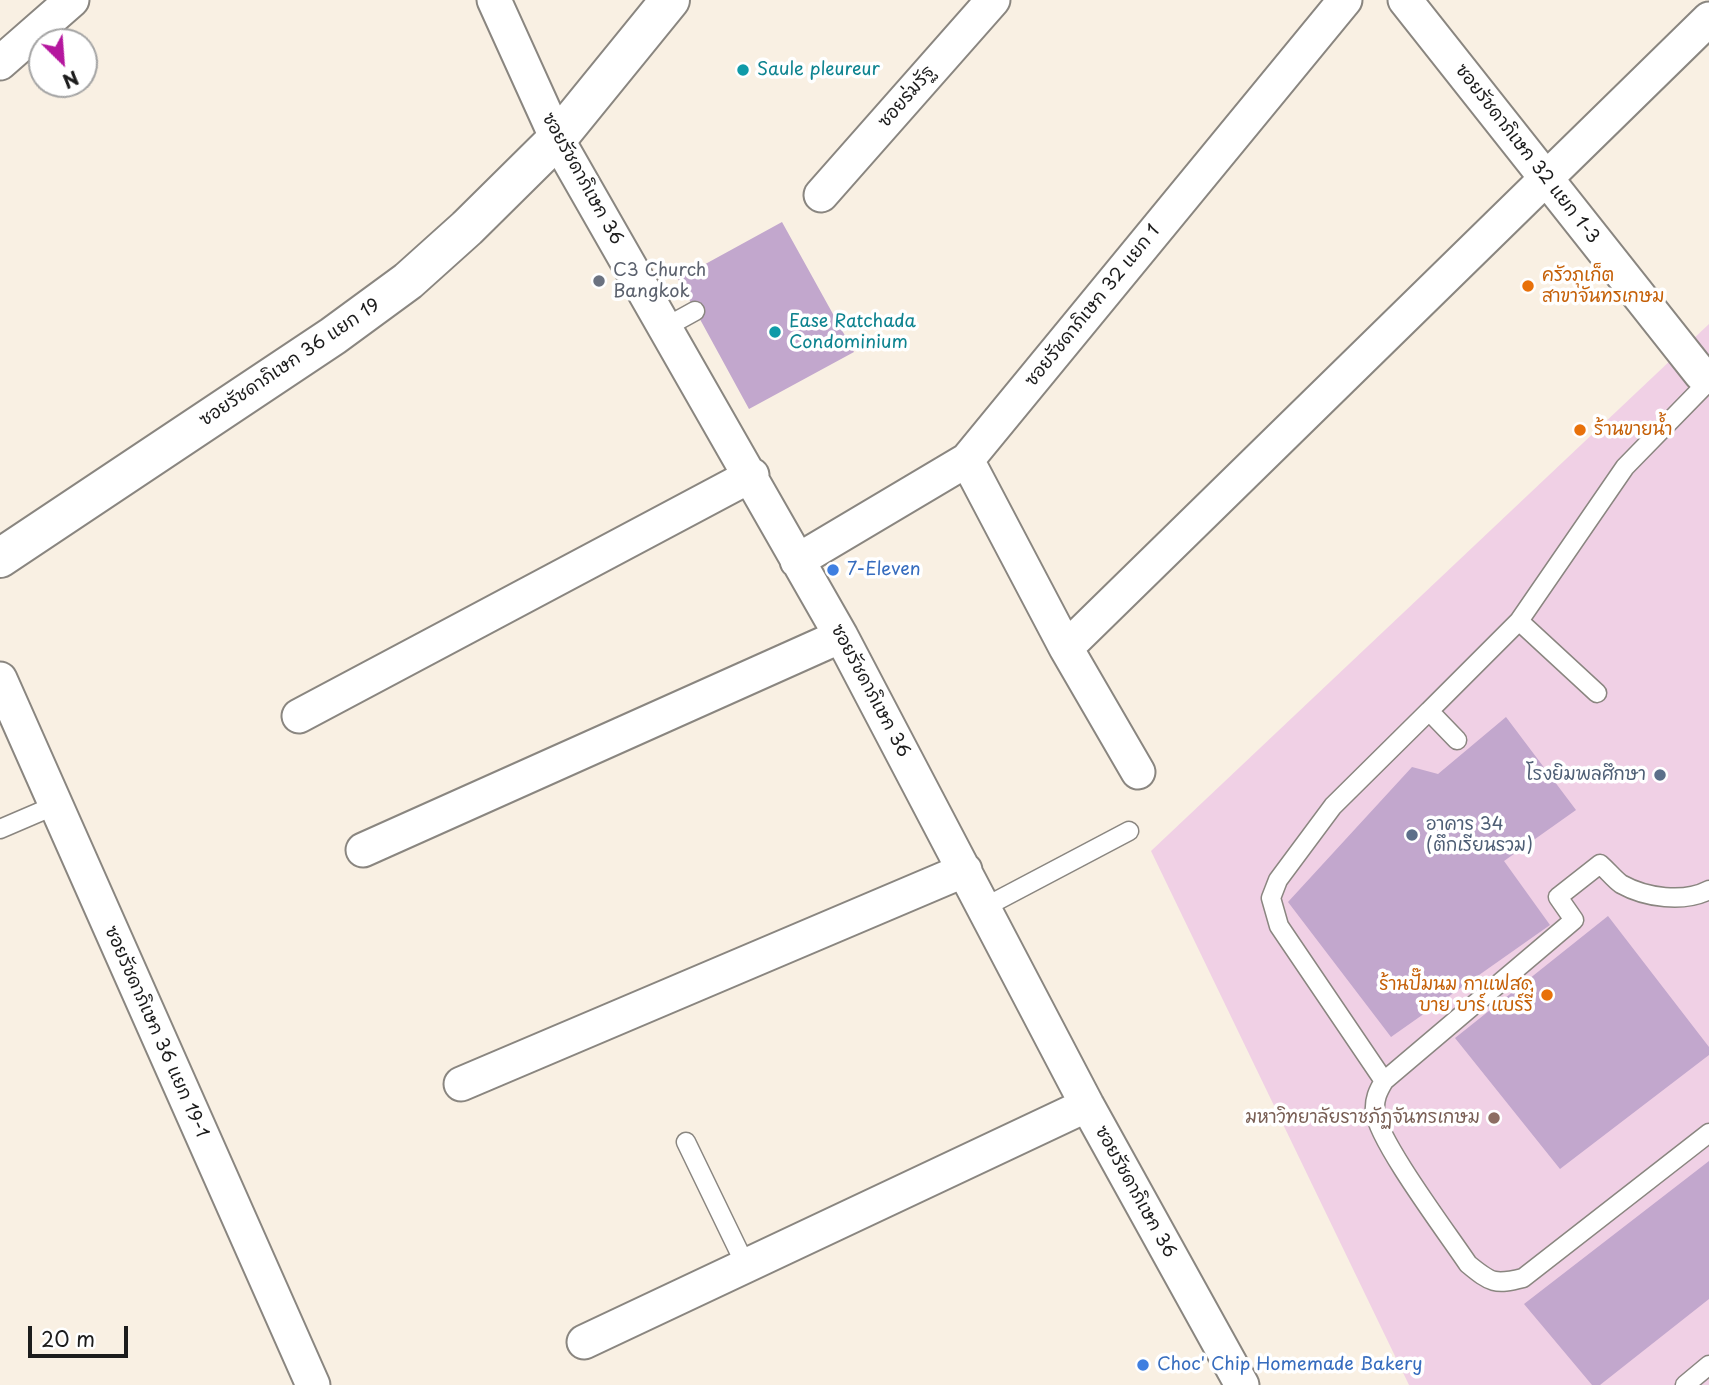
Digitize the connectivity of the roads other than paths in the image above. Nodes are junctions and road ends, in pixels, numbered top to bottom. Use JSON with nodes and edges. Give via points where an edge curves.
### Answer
{"nodes":[{"id":1,"x":72,"y":0,"type":"edge"},
{"id":2,"x":494,"y":0,"type":"edge"},
{"id":3,"x":670,"y":0,"type":"edge"},
{"id":4,"x":993,"y":0,"type":"edge"},
{"id":5,"x":1345,"y":0,"type":"edge"},
{"id":6,"x":1405,"y":0,"type":"edge"},
{"id":7,"x":1709,"y":19,"type":"edge"},
{"id":8,"x":0,"y":63,"type":"edge"},
{"id":9,"x":557,"y":139,"type":"junction"},
{"id":10,"x":1548,"y":178,"type":"junction"},
{"id":11,"x":821,"y":195,"type":"dead end"},
{"id":12,"x":695,"y":311,"type":"dead end"},
{"id":13,"x":666,"y":327,"type":"junction"},
{"id":14,"x":1706,"y":381,"type":"edge"},
{"id":15,"x":967,"y":460,"type":"junction"},
{"id":16,"x":752,"y":475,"type":"junction"},
{"id":17,"x":0,"y":558,"type":"edge"},
{"id":18,"x":797,"y":561,"type":"junction"},
{"id":19,"x":1519,"y":621,"type":"junction"},
{"id":20,"x":841,"y":636,"type":"junction"},
{"id":21,"x":1066,"y":648,"type":"junction"},
{"id":22,"x":0,"y":679,"type":"edge"},
{"id":23,"x":1597,"y":693,"type":"dead end"},
{"id":24,"x":1429,"y":711,"type":"junction"},
{"id":25,"x":299,"y":716,"type":"dead end"},
{"id":26,"x":1457,"y":740,"type":"dead end"},
{"id":27,"x":1139,"y":772,"type":"dead end"},
{"id":28,"x":56,"y":805,"type":"junction"},
{"id":29,"x":0,"y":829,"type":"edge"},
{"id":30,"x":1129,"y":831,"type":"dead end"},
{"id":31,"x":363,"y":850,"type":"dead end"},
{"id":32,"x":965,"y":870,"type":"junction"},
{"id":33,"x":1709,"y":890,"type":"edge"},
{"id":34,"x":985,"y":907,"type":"junction"},
{"id":35,"x":1384,"y":1081,"type":"junction"},
{"id":36,"x":461,"y":1084,"type":"dead end"},
{"id":37,"x":1087,"y":1105,"type":"junction"},
{"id":38,"x":1709,"y":1133,"type":"edge"},
{"id":39,"x":687,"y":1142,"type":"dead end"},
{"id":40,"x":746,"y":1265,"type":"junction"},
{"id":41,"x":584,"y":1342,"type":"dead end"},
{"id":42,"x":1709,"y":1365,"type":"edge"},
{"id":43,"x":313,"y":1385,"type":"edge"},
{"id":44,"x":1242,"y":1385,"type":"edge"},
{"id":45,"x":1685,"y":1385,"type":"edge"}],
"edges":[{"from":1,"to":8,"type":"street"},
{"from":2,"to":9,"type":"street","name":"ซอยรัชดาภิเษก 36"},
{"from":3,"to":9,"type":"street","name":"ซอยรัชดาภิเษก 36 แยก 19"},
{"from":4,"to":11,"type":"street","name":"ซอยร่มรัฐ"},
{"from":5,"to":15,"type":"street","name":"ซอยรัชดาภิเษก 32 แยก 1"},
{"from":6,"to":10,"type":"street","name":"ซอยรัชดาภิเษก 32 แยก 1-3"},
{"from":7,"to":10,"type":"street"},
{"from":9,"to":13,"type":"street","name":"ซอยรัชดาภิเษก 36"},
{"from":9,"to":17,"type":"street","name":"ซอยรัชดาภิเษก 36 แยก 19","via":[[408,281]]},
{"from":10,"to":14,"type":"street","name":"ซอยรัชดาภิเษก 32 แยก 1-3"},
{"from":10,"to":21,"type":"street"},
{"from":12,"to":13,"type":"lane"},
{"from":13,"to":16,"type":"street","name":"ซอยรัชดาภิเษก 36"},
{"from":14,"to":19,"type":"lane","via":[[1625,467]]},
{"from":15,"to":18,"type":"street","name":"ซอยรัชดาภิเษก 32 แยก 1"},
{"from":15,"to":21,"type":"street"},
{"from":16,"to":18,"type":"street","name":"ซอยรัชดาภิเษก 36"},
{"from":16,"to":25,"type":"street"},
{"from":18,"to":20,"type":"street","name":"ซอยรัชดาภิเษก 36"},
{"from":19,"to":23,"type":"lane"},
{"from":19,"to":24,"type":"lane"},
{"from":20,"to":31,"type":"street"},
{"from":20,"to":32,"type":"street","name":"ซอยรัชดาภิเษก 36"},
{"from":21,"to":27,"type":"street"},
{"from":22,"to":28,"type":"street","name":"ซอยรัชดาภิเษก 36 แยก 19-1"},
{"from":24,"to":26,"type":"lane"},
{"from":24,"to":35,"type":"lane","via":[[1333,806],[1278,880],[1271,898],[1279,926]]},
{"from":28,"to":29,"type":"lane"},
{"from":28,"to":43,"type":"street","name":"ซอยรัชดาภิเษก 36 แยก 19-1"},
{"from":30,"to":34,"type":"lane"},
{"from":32,"to":34,"type":"street","name":"ซอยรัชดาภิเษก 36"},
{"from":32,"to":36,"type":"street"},
{"from":33,"to":35,"type":"lane","via":[[1693,898],[1650,895],[1621,883],[1601,864],[1558,897],[1574,920]]},
{"from":34,"to":37,"type":"street","name":"ซอยรัชดาภิเษก 36"},
{"from":35,"to":38,"type":"lane","via":[[1376,1096],[1375,1114],[1384,1137],[1468,1264],[1499,1284],[1523,1279]]},
{"from":37,"to":40,"type":"street"},
{"from":37,"to":44,"type":"street","name":"ซอยรัชดาภิเษก 36"},
{"from":39,"to":40,"type":"lane"},
{"from":40,"to":41,"type":"street"},
{"from":42,"to":45,"type":"lane"}]}
